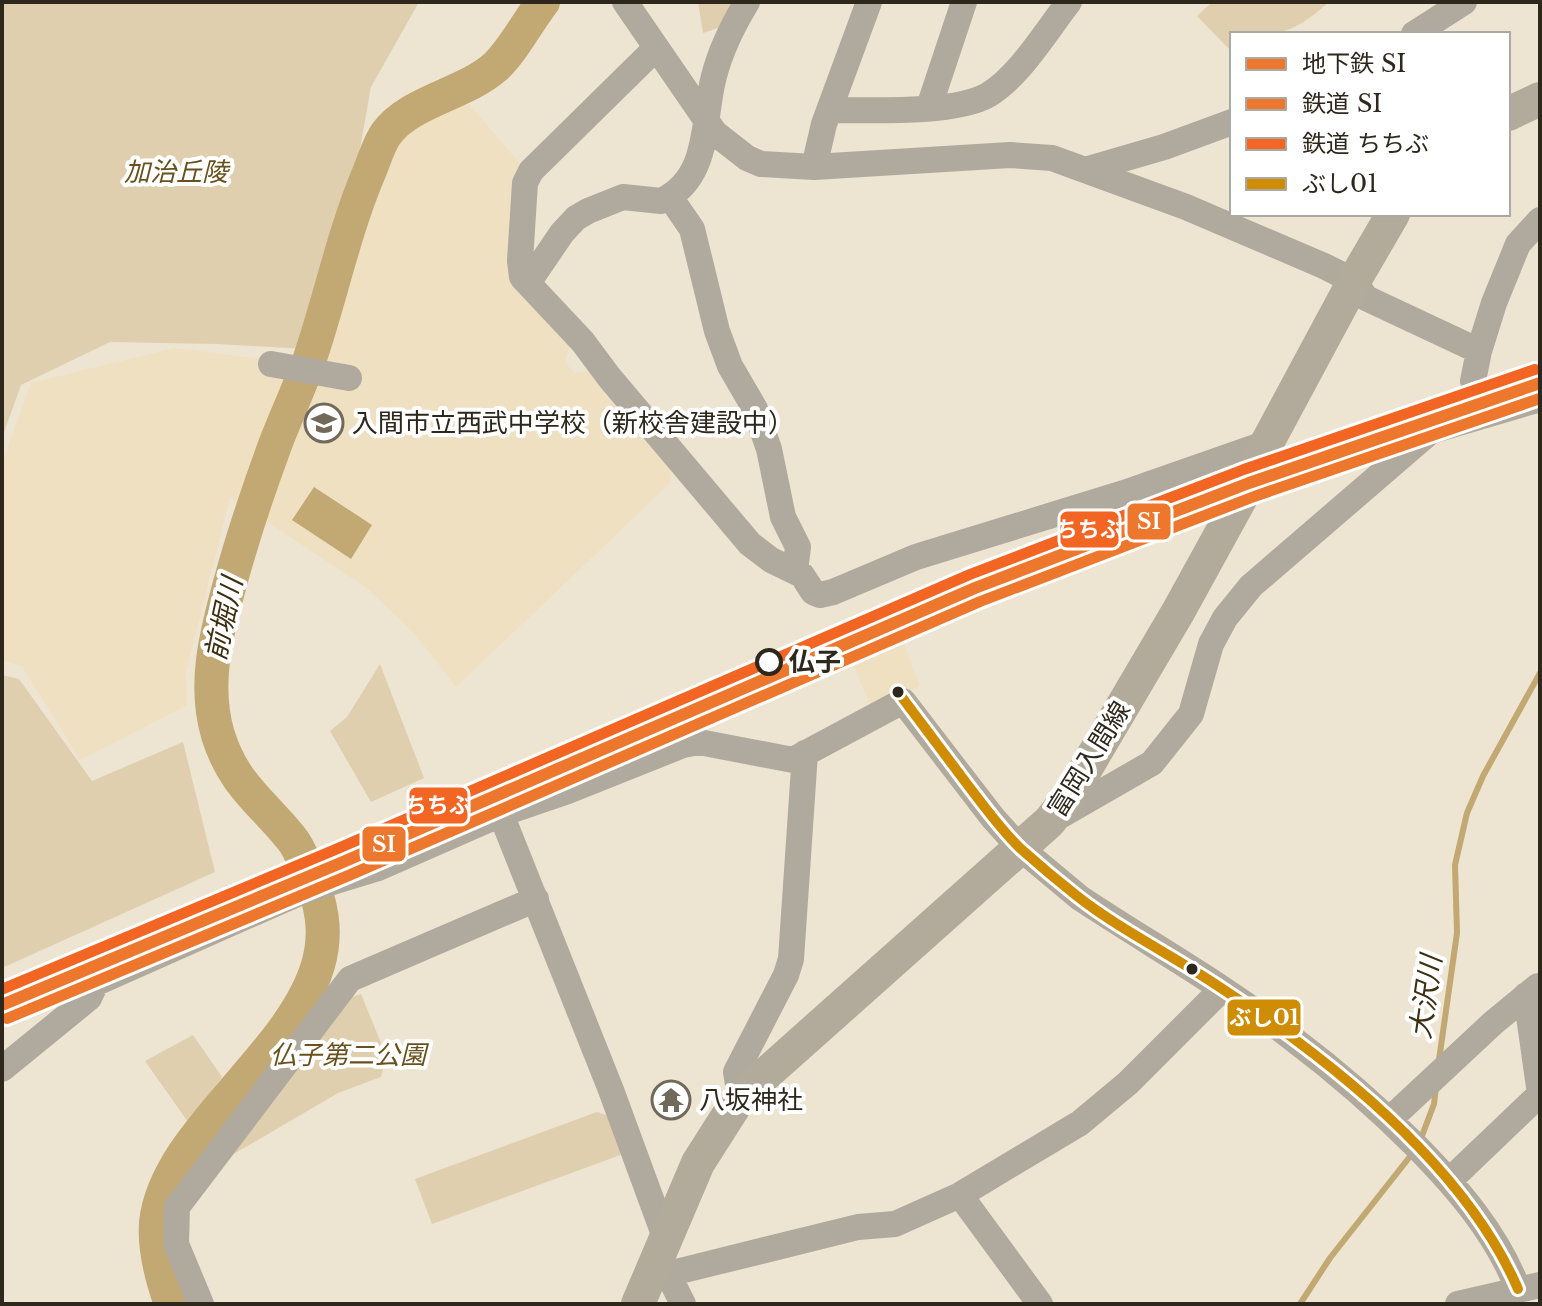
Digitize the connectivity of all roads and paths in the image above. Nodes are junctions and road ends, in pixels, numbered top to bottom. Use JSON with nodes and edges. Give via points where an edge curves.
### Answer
{"nodes":[{"id":1,"x":625,"y":2,"type":"edge"},
{"id":2,"x":747,"y":2,"type":"edge"},
{"id":3,"x":869,"y":2,"type":"edge"},
{"id":4,"x":964,"y":2,"type":"edge"},
{"id":5,"x":1069,"y":2,"type":"edge"},
{"id":6,"x":1464,"y":2,"type":"edge"},
{"id":7,"x":1417,"y":32,"type":"edge"},
{"id":8,"x":655,"y":49,"type":"junction"},
{"id":9,"x":1540,"y":99,"type":"edge"},
{"id":10,"x":929,"y":107,"type":"junction"},
{"id":11,"x":830,"y":110,"type":"junction"},
{"id":12,"x":1510,"y":113,"type":"edge"},
{"id":13,"x":707,"y":121,"type":"junction"},
{"id":14,"x":1230,"y":123,"type":"edge"},
{"id":15,"x":814,"y":167,"type":"junction"},
{"id":16,"x":1085,"y":170,"type":"junction"},
{"id":17,"x":670,"y":197,"type":"junction"},
{"id":18,"x":1392,"y":216,"type":"edge"},
{"id":19,"x":1540,"y":220,"type":"edge"},
{"id":20,"x":1354,"y":281,"type":"junction"},
{"id":21,"x":528,"y":283,"type":"junction"},
{"id":22,"x":1479,"y":351,"type":"junction"},
{"id":23,"x":271,"y":364,"type":"dead end"},
{"id":24,"x":349,"y":378,"type":"dead end"},
{"id":25,"x":1540,"y":399,"type":"edge"},
{"id":26,"x":1484,"y":414,"type":"junction"},
{"id":27,"x":1267,"y":443,"type":"junction"},
{"id":28,"x":795,"y":571,"type":"junction"},
{"id":29,"x":805,"y":753,"type":"junction"},
{"id":30,"x":501,"y":814,"type":"junction"},
{"id":31,"x":1049,"y":822,"type":"junction"},
{"id":32,"x":1020,"y":848,"type":"junction"},
{"id":33,"x":536,"y":899,"type":"junction"},
{"id":34,"x":1222,"y":989,"type":"junction"},
{"id":35,"x":1533,"y":990,"type":"edge"},
{"id":36,"x":2,"y":1069,"type":"edge"},
{"id":37,"x":740,"y":1097,"type":"junction"},
{"id":38,"x":1397,"y":1128,"type":"junction"},
{"id":39,"x":1449,"y":1181,"type":"junction"},
{"id":40,"x":960,"y":1195,"type":"junction"},
{"id":41,"x":665,"y":1237,"type":"junction"},
{"id":42,"x":659,"y":1272,"type":"junction"},
{"id":43,"x":1529,"y":1287,"type":"edge"},
{"id":44,"x":201,"y":1304,"type":"edge"},
{"id":45,"x":638,"y":1304,"type":"edge"},
{"id":46,"x":683,"y":1304,"type":"edge"},
{"id":47,"x":1040,"y":1304,"type":"edge"},
{"id":48,"x":1458,"y":1304,"type":"edge"}],
"edges":[{"from":1,"to":8,"type":"street"},
{"from":2,"to":13,"type":"street","via":[[715,73]]},
{"from":3,"to":11,"type":"street"},
{"from":4,"to":10,"type":"street"},
{"from":5,"to":10,"type":"street","via":[[1011,75],[989,94],[955,107]]},
{"from":6,"to":7,"type":"street"},
{"from":8,"to":13,"type":"street"},
{"from":8,"to":21,"type":"street","via":[[531,171],[525,183],[520,261]]},
{"from":9,"to":12,"type":"main road"},
{"from":10,"to":11,"type":"street"},
{"from":11,"to":15,"type":"street"},
{"from":13,"to":15,"type":"street","via":[[734,148],[761,164]]},
{"from":13,"to":17,"type":"street","via":[[687,184]]},
{"from":14,"to":16,"type":"street"},
{"from":15,"to":16,"type":"street","via":[[1010,155],[1052,158]]},
{"from":16,"to":20,"type":"street","via":[[1186,207]]},
{"from":17,"to":21,"type":"street","via":[[651,202],[623,197],[576,218]]},
{"from":17,"to":28,"type":"street","via":[[692,229],[717,331],[769,449],[783,517],[798,547]]},
{"from":18,"to":20,"type":"main road","name":"富岡入間線"},
{"from":19,"to":22,"type":"street","via":[[1518,244]]},
{"from":20,"to":22,"type":"street","via":[[1366,298]]},
{"from":20,"to":27,"type":"main road","name":"富岡入間線"},
{"from":21,"to":28,"type":"street","via":[[750,544]]},
{"from":22,"to":26,"type":"street","via":[[1473,381]]},
{"from":23,"to":24,"type":"street"},
{"from":25,"to":26,"type":"street"},
{"from":26,"to":31,"type":"street","via":[[1431,431],[1251,586],[1211,644],[1191,714],[1152,763]]},
{"from":27,"to":28,"type":"street","via":[[916,557],[833,592],[813,592]]},
{"from":27,"to":31,"type":"main road","name":"富岡入間線","via":[[1178,612]]},
{"from":29,"to":30,"type":"street","via":[[793,760],[699,742],[683,745]]},
{"from":29,"to":32,"type":"street","via":[[903,701]]},
{"from":29,"to":37,"type":"street","via":[[791,959],[736,1072]]},
{"from":30,"to":33,"type":"street"},
{"from":30,"to":36,"type":"street","via":[[378,868],[315,887],[96,983],[89,998]]},
{"from":31,"to":32,"type":"main road","name":"富岡入間線"},
{"from":32,"to":34,"type":"street","via":[[1080,898]]},
{"from":32,"to":37,"type":"main road","name":"富岡入間線"},
{"from":33,"to":41,"type":"street"},
{"from":33,"to":44,"type":"street","via":[[350,979],[177,1207],[176,1244]]},
{"from":34,"to":38,"type":"street","via":[[1291,1037]]},
{"from":34,"to":40,"type":"street","via":[[1080,1123]]},
{"from":35,"to":38,"type":"street","via":[[1493,1023]]},
{"from":35,"to":39,"type":"street","via":[[1540,1094]]},
{"from":37,"to":41,"type":"main road","name":"富岡入間線","via":[[698,1163]]},
{"from":38,"to":39,"type":"street"},
{"from":39,"to":43,"type":"street"},
{"from":40,"to":42,"type":"street","via":[[895,1224],[858,1227]]},
{"from":40,"to":47,"type":"street"},
{"from":41,"to":42,"type":"main road","name":"富岡入間線"},
{"from":42,"to":45,"type":"main road","name":"富岡入間線"},
{"from":42,"to":46,"type":"street"},
{"from":43,"to":48,"type":"street"}]}
